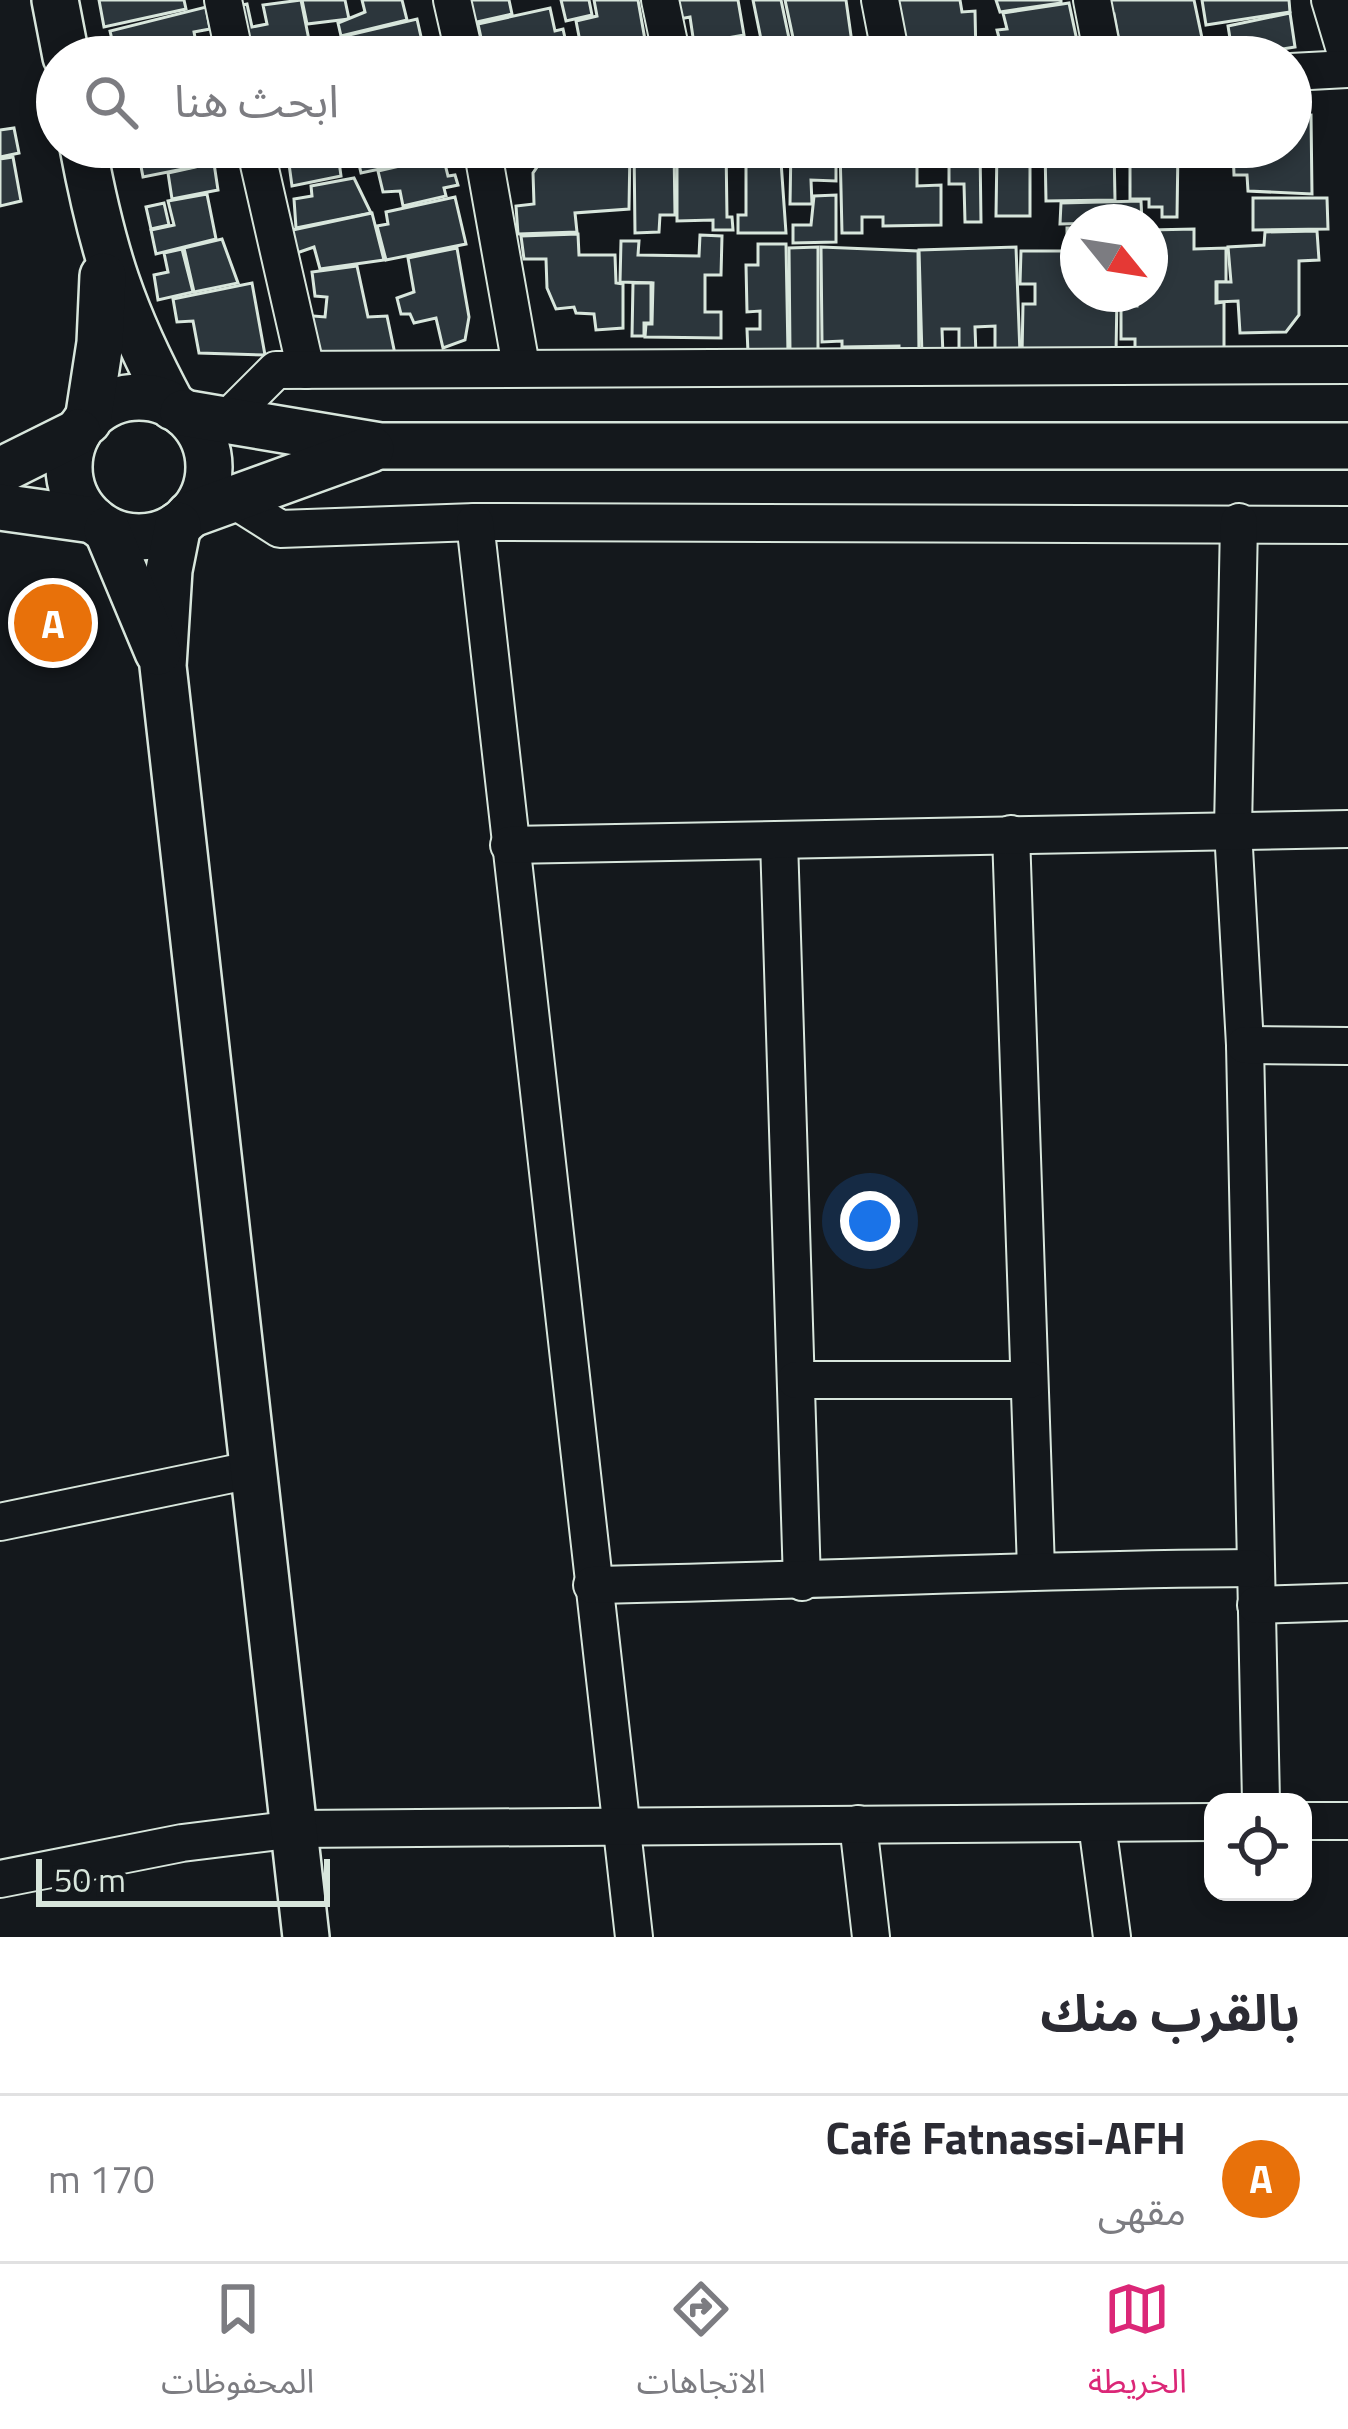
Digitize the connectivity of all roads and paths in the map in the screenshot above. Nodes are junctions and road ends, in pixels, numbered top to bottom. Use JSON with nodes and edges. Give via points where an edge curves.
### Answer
{"nodes":[{"id":1,"x":55,"y":0,"type":"edge"},
{"id":2,"x":223,"y":0,"type":"edge"},
{"id":3,"x":452,"y":0,"type":"edge"},
{"id":4,"x":660,"y":0,"type":"edge"},
{"id":5,"x":880,"y":0,"type":"edge"},
{"id":6,"x":1092,"y":0,"type":"edge"},
{"id":7,"x":1330,"y":0,"type":"edge"},
{"id":8,"x":62,"y":36,"type":"edge"},
{"id":9,"x":231,"y":36,"type":"edge"},
{"id":10,"x":460,"y":36,"type":"edge"},
{"id":11,"x":668,"y":36,"type":"edge"},
{"id":12,"x":887,"y":36,"type":"edge"},
{"id":13,"x":1099,"y":36,"type":"edge"},
{"id":14,"x":1348,"y":64,"type":"edge"},
{"id":15,"x":1312,"y":69,"type":"edge"},
{"id":16,"x":87,"y":168,"type":"edge"},
{"id":17,"x":260,"y":168,"type":"edge"},
{"id":18,"x":486,"y":168,"type":"edge"},
{"id":19,"x":103,"y":254,"type":"junction"},
{"id":20,"x":1348,"y":365,"type":"edge"},
{"id":21,"x":520,"y":366,"type":"junction"},
{"id":22,"x":306,"y":370,"type":"junction"},
{"id":23,"x":194,"y":413,"type":"junction"},
{"id":24,"x":83,"y":426,"type":"junction"},
{"id":25,"x":380,"y":446,"type":"junction"},
{"id":26,"x":1348,"y":446,"type":"edge"},
{"id":27,"x":6,"y":462,"type":"edge"},
{"id":28,"x":0,"y":507,"type":"edge"},
{"id":29,"x":200,"y":513,"type":"junction"},
{"id":30,"x":475,"y":522,"type":"junction"},
{"id":31,"x":1238,"y":522,"type":"junction"},
{"id":32,"x":100,"y":525,"type":"junction"},
{"id":33,"x":1348,"y":525,"type":"edge"},
{"id":34,"x":164,"y":666,"type":"junction"},
{"id":35,"x":1348,"y":829,"type":"edge"},
{"id":36,"x":1233,"y":830,"type":"junction"},
{"id":37,"x":1011,"y":834,"type":"junction"},
{"id":38,"x":779,"y":840,"type":"junction"},
{"id":39,"x":509,"y":845,"type":"junction"},
{"id":40,"x":1245,"y":1046,"type":"junction"},
{"id":41,"x":1348,"y":1046,"type":"edge"},
{"id":42,"x":1029,"y":1380,"type":"junction"},
{"id":43,"x":796,"y":1381,"type":"junction"},
{"id":44,"x":251,"y":1470,"type":"junction"},
{"id":45,"x":0,"y":1522,"type":"edge"},
{"id":46,"x":1036,"y":1569,"type":"junction"},
{"id":47,"x":802,"y":1582,"type":"junction"},
{"id":48,"x":592,"y":1585,"type":"junction"},
{"id":49,"x":1255,"y":1587,"type":"junction"},
{"id":50,"x":1348,"y":1602,"type":"edge"},
{"id":51,"x":1261,"y":1793,"type":"edge"},
{"id":52,"x":1312,"y":1821,"type":"edge"},
{"id":53,"x":1204,"y":1822,"type":"edge"},
{"id":54,"x":1348,"y":1822,"type":"edge"},
{"id":55,"x":621,"y":1823,"type":"junction"},
{"id":56,"x":858,"y":1824,"type":"junction"},
{"id":57,"x":1097,"y":1824,"type":"junction"},
{"id":58,"x":296,"y":1829,"type":"junction"},
{"id":59,"x":0,"y":1880,"type":"edge"},
{"id":60,"x":306,"y":1937,"type":"edge"},
{"id":61,"x":634,"y":1937,"type":"edge"},
{"id":62,"x":871,"y":1937,"type":"edge"},
{"id":63,"x":1112,"y":1937,"type":"edge"}],
"edges":[{"from":1,"to":8,"type":"street"},
{"from":2,"to":9,"type":"street"},
{"from":3,"to":10,"type":"street"},
{"from":4,"to":11,"type":"street"},
{"from":5,"to":12,"type":"street"},
{"from":6,"to":13,"type":"street"},
{"from":7,"to":14,"type":"street"},
{"from":14,"to":15,"type":"street"},
{"from":16,"to":19,"type":"street"},
{"from":17,"to":22,"type":"street"},
{"from":18,"to":21,"type":"street"},
{"from":19,"to":23,"type":"street","via":[[135,335]]},
{"from":19,"to":24,"type":"street","via":[[100,343]]},
{"from":20,"to":21,"type":"street"},
{"from":21,"to":22,"type":"street"},
{"from":22,"to":23,"type":"street","via":[[276,370]]},
{"from":23,"to":24,"type":"street","via":[[138,397],[115,401]]},
{"from":23,"to":25,"type":"street"},
{"from":23,"to":29,"type":"street","via":[[208,453]]},
{"from":24,"to":27,"type":"street"},
{"from":24,"to":32,"type":"street","via":[[69,478]]},
{"from":25,"to":26,"type":"street"},
{"from":25,"to":29,"type":"street"},
{"from":28,"to":32,"type":"street"},
{"from":29,"to":30,"type":"street","via":[[280,530]]},
{"from":29,"to":32,"type":"street","via":[[151,537]]},
{"from":29,"to":34,"type":"street","via":[[169,569]]},
{"from":30,"to":31,"type":"street"},
{"from":30,"to":39,"type":"street"},
{"from":31,"to":33,"type":"street"},
{"from":31,"to":36,"type":"street"},
{"from":32,"to":34,"type":"street"},
{"from":34,"to":44,"type":"street"},
{"from":35,"to":36,"type":"street"},
{"from":36,"to":37,"type":"street"},
{"from":36,"to":40,"type":"street"},
{"from":37,"to":38,"type":"street"},
{"from":37,"to":42,"type":"street"},
{"from":38,"to":39,"type":"street"},
{"from":38,"to":43,"type":"street"},
{"from":39,"to":48,"type":"street"},
{"from":40,"to":41,"type":"street"},
{"from":40,"to":49,"type":"street"},
{"from":42,"to":43,"type":"street"},
{"from":42,"to":46,"type":"street"},
{"from":43,"to":47,"type":"street"},
{"from":44,"to":45,"type":"street"},
{"from":44,"to":58,"type":"street"},
{"from":46,"to":47,"type":"street"},
{"from":46,"to":49,"type":"street"},
{"from":47,"to":48,"type":"street"},
{"from":48,"to":55,"type":"street"},
{"from":49,"to":50,"type":"street"},
{"from":49,"to":51,"type":"street"},
{"from":52,"to":54,"type":"street"},
{"from":53,"to":57,"type":"street"},
{"from":55,"to":56,"type":"street"},
{"from":55,"to":58,"type":"street"},
{"from":55,"to":61,"type":"street"},
{"from":56,"to":57,"type":"street"},
{"from":56,"to":62,"type":"street"},
{"from":57,"to":63,"type":"street"},
{"from":58,"to":59,"type":"street"},
{"from":58,"to":60,"type":"street"}]}
